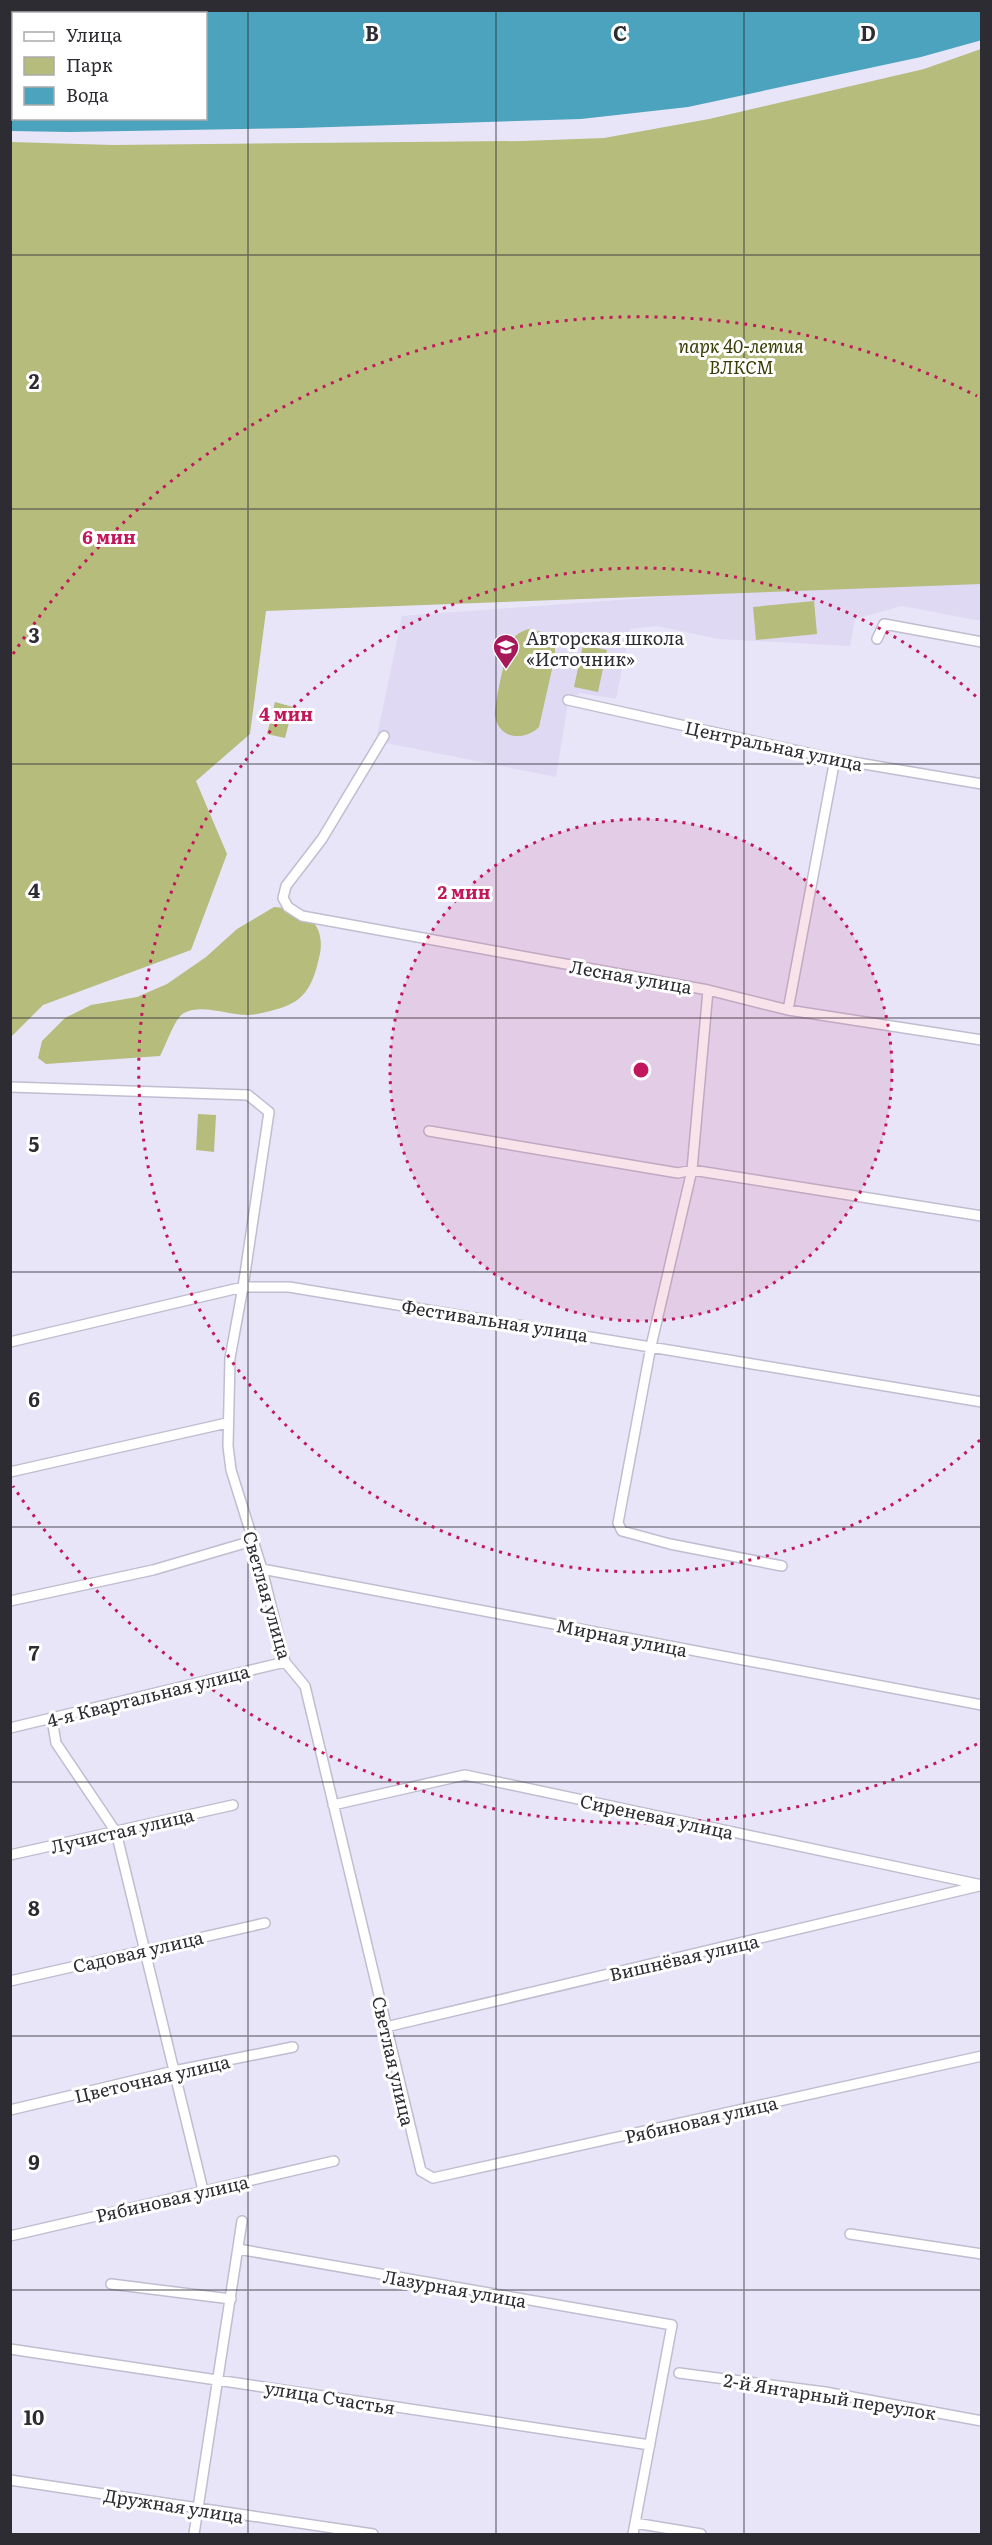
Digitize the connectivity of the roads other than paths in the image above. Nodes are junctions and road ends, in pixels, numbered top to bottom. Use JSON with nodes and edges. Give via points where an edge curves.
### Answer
{"nodes":[{"id":1,"x":877,"y":639,"type":"dead end"},
{"id":2,"x":981,"y":642,"type":"edge"},
{"id":3,"x":568,"y":700,"type":"dead end"},
{"id":4,"x":384,"y":736,"type":"dead end"},
{"id":5,"x":835,"y":759,"type":"junction"},
{"id":6,"x":981,"y":784,"type":"edge"},
{"id":7,"x":708,"y":990,"type":"junction"},
{"id":8,"x":788,"y":1010,"type":"junction"},
{"id":9,"x":981,"y":1040,"type":"edge"},
{"id":10,"x":10,"y":1087,"type":"edge"},
{"id":11,"x":429,"y":1131,"type":"dead end"},
{"id":12,"x":692,"y":1170,"type":"junction"},
{"id":13,"x":981,"y":1216,"type":"edge"},
{"id":14,"x":243,"y":1287,"type":"junction"},
{"id":15,"x":10,"y":1342,"type":"edge"},
{"id":16,"x":651,"y":1346,"type":"junction"},
{"id":17,"x":981,"y":1402,"type":"edge"},
{"id":18,"x":227,"y":1423,"type":"junction"},
{"id":19,"x":10,"y":1472,"type":"edge"},
{"id":20,"x":252,"y":1541,"type":"junction"},
{"id":21,"x":782,"y":1566,"type":"dead end"},
{"id":22,"x":262,"y":1569,"type":"junction"},
{"id":23,"x":10,"y":1601,"type":"edge"},
{"id":24,"x":285,"y":1662,"type":"junction"},
{"id":25,"x":981,"y":1705,"type":"edge"},
{"id":26,"x":52,"y":1719,"type":"junction"},
{"id":27,"x":10,"y":1728,"type":"edge"},
{"id":28,"x":233,"y":1805,"type":"dead end"},
{"id":29,"x":333,"y":1805,"type":"junction"},
{"id":30,"x":116,"y":1832,"type":"junction"},
{"id":31,"x":10,"y":1855,"type":"edge"},
{"id":32,"x":981,"y":1885,"type":"edge"},
{"id":33,"x":265,"y":1923,"type":"dead end"},
{"id":34,"x":146,"y":1949,"type":"junction"},
{"id":35,"x":10,"y":1981,"type":"edge"},
{"id":36,"x":386,"y":2026,"type":"junction"},
{"id":37,"x":293,"y":2047,"type":"dead end"},
{"id":38,"x":981,"y":2056,"type":"edge"},
{"id":39,"x":174,"y":2071,"type":"junction"},
{"id":40,"x":10,"y":2110,"type":"edge"},
{"id":41,"x":334,"y":2161,"type":"dead end"},
{"id":42,"x":421,"y":2171,"type":"joint"},
{"id":43,"x":203,"y":2190,"type":"junction"},
{"id":44,"x":242,"y":2221,"type":"dead end"},
{"id":45,"x":850,"y":2234,"type":"dead end"},
{"id":46,"x":10,"y":2236,"type":"edge"},
{"id":47,"x":238,"y":2249,"type":"junction"},
{"id":48,"x":981,"y":2254,"type":"edge"},
{"id":49,"x":111,"y":2284,"type":"dead end"},
{"id":50,"x":231,"y":2299,"type":"junction"},
{"id":51,"x":10,"y":2349,"type":"edge"},
{"id":52,"x":679,"y":2373,"type":"dead end"},
{"id":53,"x":218,"y":2380,"type":"junction"},
{"id":54,"x":981,"y":2421,"type":"edge"},
{"id":55,"x":650,"y":2445,"type":"junction"},
{"id":56,"x":10,"y":2480,"type":"edge"},
{"id":57,"x":198,"y":2508,"type":"junction"},
{"id":58,"x":635,"y":2523,"type":"junction"},
{"id":59,"x":194,"y":2535,"type":"edge"},
{"id":60,"x":373,"y":2535,"type":"edge"},
{"id":61,"x":633,"y":2535,"type":"edge"},
{"id":62,"x":701,"y":2535,"type":"edge"}],
"edges":[{"from":1,"to":2,"type":"street","via":[[884,624]]},
{"from":3,"to":5,"type":"street","name":"Центральная улица"},
{"from":4,"to":7,"type":"street","name":"Лесная улица","via":[[322,839],[286,886],[283,893],[288,907],[318,920]]},
{"from":5,"to":6,"type":"street","name":"Центральная улица"},
{"from":5,"to":8,"type":"street"},
{"from":7,"to":8,"type":"street","name":"Лесная улица"},
{"from":7,"to":12,"type":"street"},
{"from":8,"to":9,"type":"street","name":"Лесная улица"},
{"from":10,"to":14,"type":"street","name":"Светлая улица","via":[[248,1095],[269,1112]]},
{"from":11,"to":12,"type":"street","via":[[678,1173]]},
{"from":12,"to":13,"type":"street"},
{"from":12,"to":16,"type":"street"},
{"from":14,"to":15,"type":"street","name":"Фестивальная улица"},
{"from":14,"to":16,"type":"street","name":"Фестивальная улица","via":[[289,1287]]},
{"from":14,"to":18,"type":"street","name":"Светлая улица","via":[[230,1358]]},
{"from":16,"to":17,"type":"street","name":"Фестивальная улица"},
{"from":16,"to":21,"type":"street","via":[[618,1523],[622,1531],[670,1545]]},
{"from":18,"to":19,"type":"street"},
{"from":18,"to":20,"type":"street","name":"Светлая улица","via":[[231,1470]]},
{"from":20,"to":22,"type":"street","name":"Светлая улица"},
{"from":20,"to":23,"type":"street","via":[[153,1570]]},
{"from":22,"to":24,"type":"street","name":"Светлая улица"},
{"from":22,"to":25,"type":"street","name":"Мирная улица"},
{"from":24,"to":26,"type":"street","name":"4-я Квартальная улица"},
{"from":24,"to":29,"type":"street","name":"Светлая улица","via":[[305,1686]]},
{"from":26,"to":27,"type":"street","name":"4-я Квартальная улица"},
{"from":26,"to":30,"type":"street","via":[[56,1743]]},
{"from":28,"to":30,"type":"street","name":"Лучистая улица"},
{"from":29,"to":32,"type":"street","name":"Сиреневая улица","via":[[465,1775]]},
{"from":29,"to":36,"type":"street","name":"Светлая улица"},
{"from":30,"to":31,"type":"street","name":"Лучистая улица"},
{"from":30,"to":34,"type":"street"},
{"from":32,"to":36,"type":"street","name":"Вишнёвая улица"},
{"from":33,"to":34,"type":"street","name":"Садовая улица"},
{"from":34,"to":35,"type":"street","name":"Садовая улица"},
{"from":34,"to":39,"type":"street"},
{"from":36,"to":42,"type":"street","name":"Светлая улица"},
{"from":37,"to":39,"type":"street","name":"Цветочная улица"},
{"from":38,"to":42,"type":"street","name":"Рябиновая улица","via":[[444,2176],[433,2178]]},
{"from":39,"to":40,"type":"street","name":"Цветочная улица"},
{"from":39,"to":43,"type":"street"},
{"from":41,"to":43,"type":"street","name":"Рябиновая улица"},
{"from":43,"to":46,"type":"street","name":"Рябиновая улица"},
{"from":44,"to":47,"type":"street"},
{"from":45,"to":48,"type":"street"},
{"from":47,"to":50,"type":"street"},
{"from":47,"to":55,"type":"street","name":"Лазурная улица","via":[[672,2325]]},
{"from":49,"to":50,"type":"street"},
{"from":50,"to":53,"type":"street"},
{"from":51,"to":53,"type":"street","name":"улица Счастья"},
{"from":52,"to":54,"type":"street","name":"2-й Янтарный переулок","via":[[825,2392]]},
{"from":53,"to":55,"type":"street","name":"улица Счастья"},
{"from":53,"to":57,"type":"street"},
{"from":55,"to":58,"type":"street"},
{"from":56,"to":57,"type":"street","name":"Дружная улица"},
{"from":57,"to":59,"type":"street"},
{"from":57,"to":60,"type":"street","name":"Дружная улица"},
{"from":58,"to":61,"type":"street"},
{"from":58,"to":62,"type":"street"}]}
